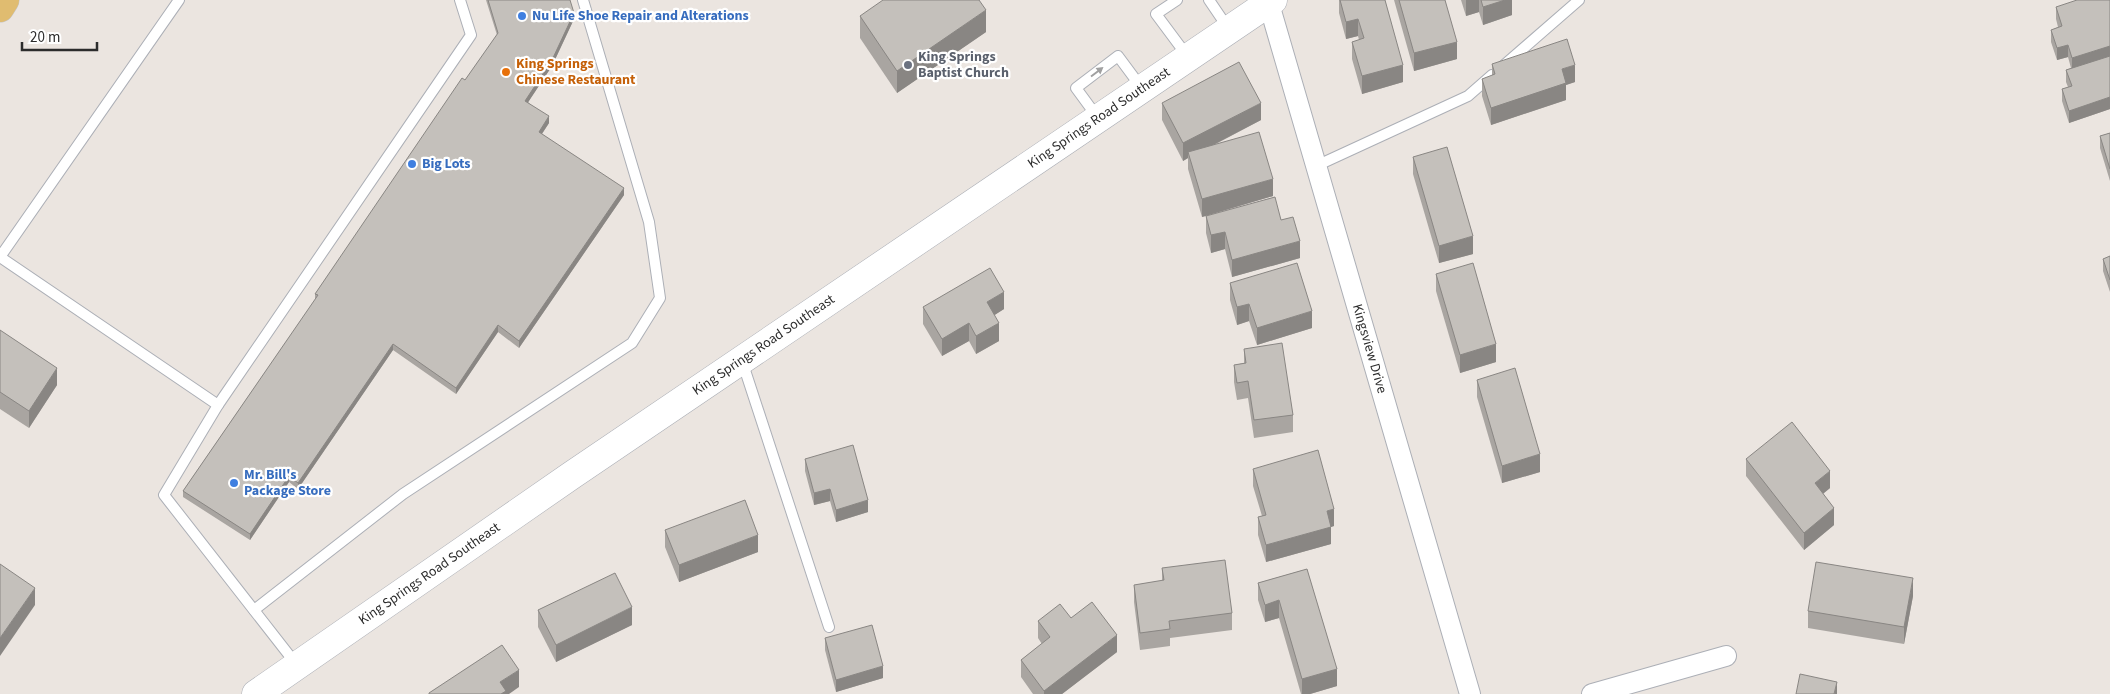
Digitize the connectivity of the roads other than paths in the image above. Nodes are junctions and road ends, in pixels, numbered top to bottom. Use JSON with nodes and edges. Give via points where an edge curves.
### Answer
{"nodes":[{"id":1,"x":5,"y":0,"type":"edge"},
{"id":2,"x":179,"y":0,"type":"edge"},
{"id":3,"x":460,"y":0,"type":"edge"},
{"id":4,"x":583,"y":0,"type":"edge"},
{"id":5,"x":1178,"y":0,"type":"edge"},
{"id":6,"x":1209,"y":0,"type":"edge"},
{"id":7,"x":1579,"y":0,"type":"edge"},
{"id":8,"x":1271,"y":2,"type":"edge"},
{"id":9,"x":0,"y":8,"type":"edge"},
{"id":10,"x":1230,"y":30,"type":"junction"},
{"id":11,"x":1188,"y":58,"type":"junction"},
{"id":12,"x":1142,"y":89,"type":"junction"},
{"id":13,"x":1098,"y":118,"type":"junction"},
{"id":14,"x":1316,"y":166,"type":"junction"},
{"id":15,"x":0,"y":257,"type":"edge"},
{"id":16,"x":742,"y":360,"type":"junction"},
{"id":17,"x":218,"y":404,"type":"junction"},
{"id":18,"x":254,"y":610,"type":"junction"},
{"id":19,"x":829,"y":627,"type":"dead end"},
{"id":20,"x":1726,"y":656,"type":"dead end"},
{"id":21,"x":298,"y":666,"type":"junction"},
{"id":22,"x":272,"y":690,"type":"edge"},
{"id":23,"x":1470,"y":694,"type":"edge"},
{"id":24,"x":1592,"y":694,"type":"edge"}],
"edges":[{"from":1,"to":9,"type":"main road"},
{"from":2,"to":15,"type":"lane"},
{"from":3,"to":17,"type":"lane","via":[[471,35]]},
{"from":4,"to":18,"type":"lane","via":[[649,222],[660,298],[632,343],[403,494]]},
{"from":5,"to":11,"type":"lane","via":[[1156,14]]},
{"from":6,"to":10,"type":"lane"},
{"from":7,"to":14,"type":"lane","via":[[1468,96]]},
{"from":8,"to":10,"type":"street","name":"King Springs Road Southeast"},
{"from":8,"to":14,"type":"street","name":"Kingsview Drive"},
{"from":10,"to":11,"type":"street","name":"King Springs Road Southeast"},
{"from":11,"to":12,"type":"street","name":"King Springs Road Southeast"},
{"from":12,"to":13,"type":"street","name":"King Springs Road Southeast"},
{"from":13,"to":12,"type":"lane","one_way":true,"via":[[1076,88],[1118,56]]},
{"from":13,"to":16,"type":"street","name":"King Springs Road Southeast"},
{"from":14,"to":23,"type":"street","name":"Kingsview Drive"},
{"from":15,"to":17,"type":"lane"},
{"from":16,"to":19,"type":"lane"},
{"from":16,"to":21,"type":"street","name":"King Springs Road Southeast"},
{"from":17,"to":18,"type":"lane","via":[[164,495]]},
{"from":18,"to":21,"type":"lane"},
{"from":20,"to":24,"type":"street"},
{"from":21,"to":22,"type":"street","name":"King Springs Road Southeast"}]}
